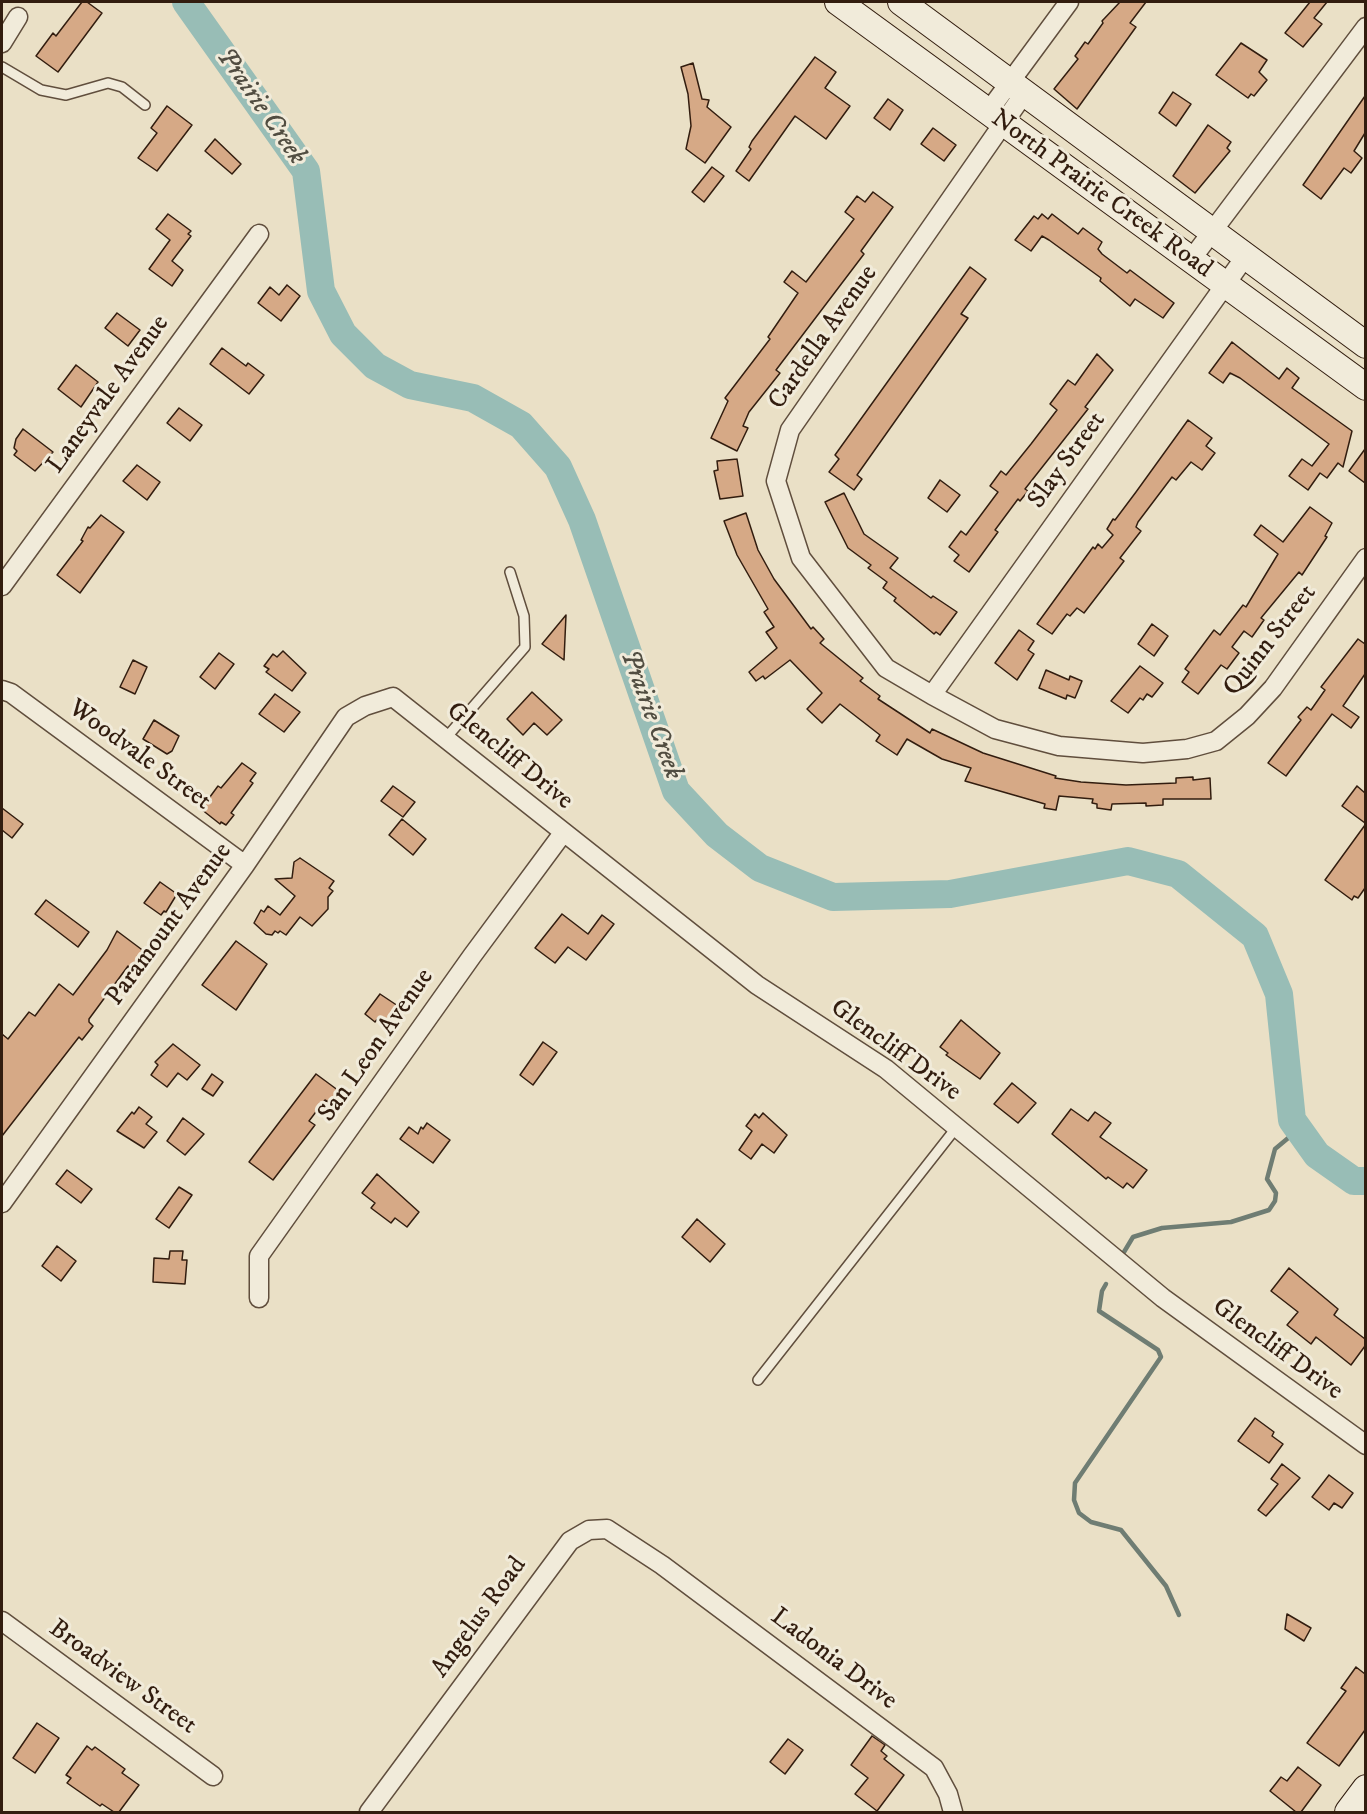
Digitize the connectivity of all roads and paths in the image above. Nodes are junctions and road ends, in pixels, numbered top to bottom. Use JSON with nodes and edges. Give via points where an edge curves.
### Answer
{"nodes":[{"id":1,"x":838,"y":2,"type":"edge"},
{"id":2,"x":901,"y":2,"type":"edge"},
{"id":3,"x":1069,"y":2,"type":"edge"},
{"id":4,"x":18,"y":17,"type":"dead end"},
{"id":5,"x":1365,"y":27,"type":"edge"},
{"id":6,"x":2,"y":43,"type":"edge"},
{"id":7,"x":2,"y":67,"type":"edge"},
{"id":8,"x":1016,"y":89,"type":"junction"},
{"id":9,"x":145,"y":105,"type":"dead end"},
{"id":10,"x":996,"y":118,"type":"junction"},
{"id":11,"x":1212,"y":233,"type":"junction"},
{"id":12,"x":259,"y":234,"type":"dead end"},
{"id":13,"x":1245,"y":257,"type":"junction"},
{"id":14,"x":1190,"y":261,"type":"junction"},
{"id":15,"x":1225,"y":287,"type":"junction"},
{"id":16,"x":1365,"y":345,"type":"edge"},
{"id":17,"x":1365,"y":387,"type":"edge"},
{"id":18,"x":1365,"y":558,"type":"edge"},
{"id":19,"x":510,"y":572,"type":"dead end"},
{"id":20,"x":2,"y":586,"type":"edge"},
{"id":21,"x":2,"y":690,"type":"edge"},
{"id":22,"x":932,"y":694,"type":"junction"},
{"id":23,"x":393,"y":697,"type":"joint"},
{"id":24,"x":445,"y":739,"type":"junction"},
{"id":25,"x":563,"y":833,"type":"junction"},
{"id":26,"x":245,"y":865,"type":"junction"},
{"id":27,"x":956,"y":1128,"type":"junction"},
{"id":28,"x":2,"y":1203,"type":"edge"},
{"id":29,"x":259,"y":1298,"type":"dead end"},
{"id":30,"x":758,"y":1380,"type":"dead end"},
{"id":31,"x":1365,"y":1445,"type":"edge"},
{"id":32,"x":662,"y":1565,"type":"joint"},
{"id":33,"x":2,"y":1621,"type":"edge"},
{"id":34,"x":213,"y":1776,"type":"dead end"},
{"id":35,"x":1365,"y":1788,"type":"edge"},
{"id":36,"x":369,"y":1812,"type":"edge"},
{"id":37,"x":953,"y":1812,"type":"edge"},
{"id":38,"x":1348,"y":1812,"type":"edge"}],
"edges":[{"from":1,"to":10,"type":"main road","name":"North Prairie Creek Road"},
{"from":2,"to":8,"type":"main road","name":"North Prairie Creek Road"},
{"from":3,"to":8,"type":"street","name":"Cardella Avenue"},
{"from":4,"to":6,"type":"street"},
{"from":5,"to":11,"type":"street"},
{"from":7,"to":9,"type":"lane","via":[[41,90],[66,95],[108,82],[122,87]]},
{"from":8,"to":10,"type":"street","name":"Cardella Avenue"},
{"from":8,"to":11,"type":"main road","name":"North Prairie Creek Road"},
{"from":10,"to":14,"type":"main road","name":"North Prairie Creek Road"},
{"from":10,"to":22,"type":"street","name":"Cardella Avenue","via":[[790,430],[776,481],[801,558],[886,668]]},
{"from":11,"to":13,"type":"main road","name":"North Prairie Creek Road"},
{"from":11,"to":14,"type":"street"},
{"from":12,"to":20,"type":"street","name":"Laneyvale Avenue"},
{"from":13,"to":15,"type":"street","name":"Slay Street"},
{"from":13,"to":16,"type":"main road","name":"North Prairie Creek Road"},
{"from":14,"to":15,"type":"main road","name":"North Prairie Creek Road"},
{"from":15,"to":17,"type":"main road","name":"North Prairie Creek Road"},
{"from":15,"to":22,"type":"street","name":"Slay Street"},
{"from":18,"to":22,"type":"street","name":"Quinn Street","via":[[1273,688],[1216,741],[1187,749],[1143,753],[1059,746],[995,729]]},
{"from":19,"to":24,"type":"lane","via":[[524,616],[525,647]]},
{"from":21,"to":26,"type":"street","name":"Woodvale Street"},
{"from":23,"to":24,"type":"street","name":"Glencliff Drive"},
{"from":23,"to":26,"type":"street","name":"Paramount Avenue","via":[[346,717]]},
{"from":24,"to":25,"type":"street","name":"Glencliff Drive"},
{"from":25,"to":27,"type":"street","name":"Glencliff Drive","via":[[757,986],[886,1069]]},
{"from":25,"to":29,"type":"street","name":"San Leon Avenue","via":[[259,1256]]},
{"from":26,"to":28,"type":"street","name":"Paramount Avenue"},
{"from":27,"to":30,"type":"lane"},
{"from":27,"to":31,"type":"street","name":"Glencliff Drive","via":[[1163,1298]]},
{"from":32,"to":36,"type":"street","name":"Angelus Road","via":[[607,1529],[589,1530],[570,1541]]},
{"from":32,"to":37,"type":"street","name":"Ladonia Drive","via":[[934,1768]]},
{"from":33,"to":34,"type":"street","name":"Broadview Street"},
{"from":35,"to":38,"type":"main road"}]}
